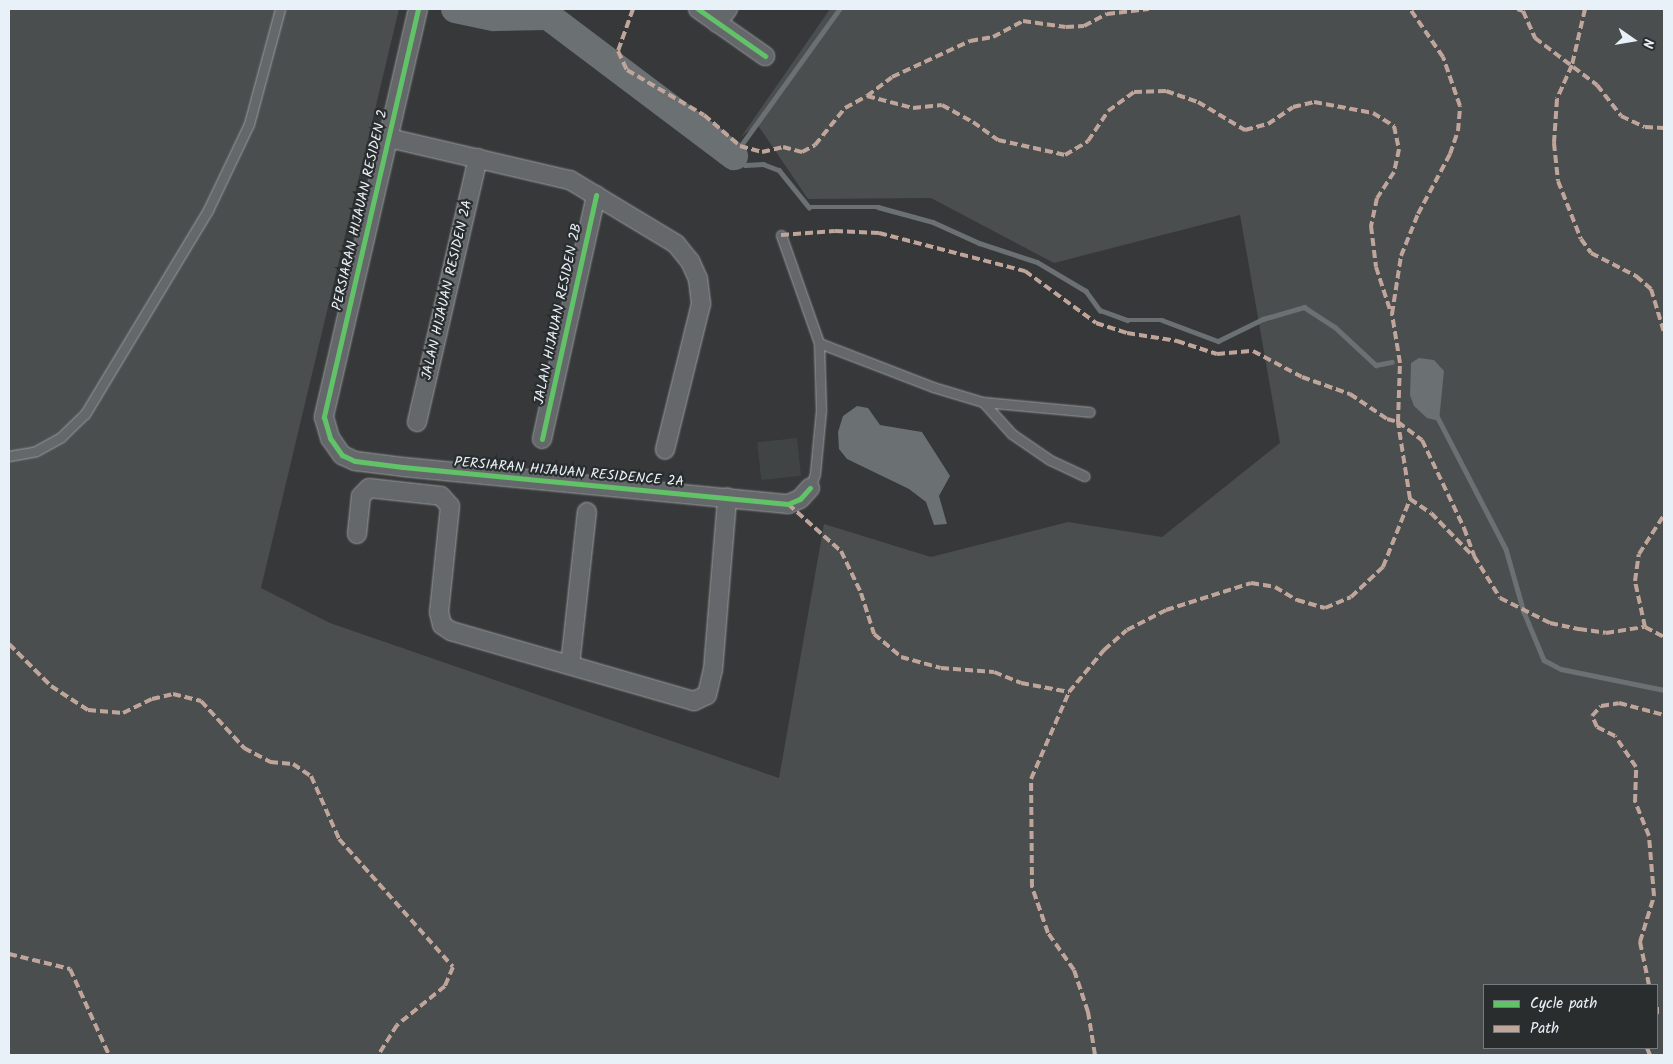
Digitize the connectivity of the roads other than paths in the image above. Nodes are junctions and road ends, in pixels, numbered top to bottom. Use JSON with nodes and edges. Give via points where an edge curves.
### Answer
{"nodes":[{"id":1,"x":280,"y":9,"type":"edge"},
{"id":2,"x":418,"y":9,"type":"edge"},
{"id":3,"x":698,"y":9,"type":"edge"},
{"id":4,"x":728,"y":9,"type":"edge"},
{"id":5,"x":717,"y":24,"type":"junction"},
{"id":6,"x":765,"y":56,"type":"dead end"},
{"id":7,"x":389,"y":138,"type":"junction"},
{"id":8,"x":478,"y":158,"type":"junction"},
{"id":9,"x":596,"y":194,"type":"junction"},
{"id":10,"x":781,"y":235,"type":"dead end"},
{"id":11,"x":820,"y":343,"type":"junction"},
{"id":12,"x":983,"y":402,"type":"junction"},
{"id":13,"x":1090,"y":412,"type":"dead end"},
{"id":14,"x":417,"y":422,"type":"dead end"},
{"id":15,"x":330,"y":438,"type":"joint"},
{"id":16,"x":542,"y":439,"type":"dead end"},
{"id":17,"x":665,"y":450,"type":"dead end"},
{"id":18,"x":9,"y":456,"type":"edge"},
{"id":19,"x":1084,"y":476,"type":"dead end"},
{"id":20,"x":810,"y":488,"type":"joint"},
{"id":21,"x":728,"y":498,"type":"junction"},
{"id":22,"x":587,"y":512,"type":"dead end"},
{"id":23,"x":356,"y":534,"type":"dead end"},
{"id":24,"x":570,"y":666,"type":"junction"}],
"edges":[{"from":1,"to":18,"type":"lane","via":[[245,133],[208,210],[85,414],[62,437],[36,451]]},
{"from":2,"to":7,"type":"street","name":"PERSIARAN HIJAUAN RESIDEN 2"},
{"from":3,"to":5,"type":"street"},
{"from":4,"to":5,"type":"street"},
{"from":5,"to":6,"type":"street"},
{"from":7,"to":8,"type":"street"},
{"from":7,"to":15,"type":"street","name":"PERSIARAN HIJAUAN RESIDEN 2","via":[[324,417]]},
{"from":8,"to":9,"type":"street","via":[[570,180]]},
{"from":8,"to":14,"type":"street","name":"JALAN HIJAUAN RESIDEN 2A"},
{"from":9,"to":16,"type":"street","name":"JALAN HIJAUAN RESIDEN 2B"},
{"from":9,"to":17,"type":"street","via":[[676,244],[690,261],[698,279],[701,304]]},
{"from":10,"to":11,"type":"lane"},
{"from":11,"to":12,"type":"lane","via":[[933,387]]},
{"from":11,"to":20,"type":"lane","via":[[821,410],[815,474]]},
{"from":12,"to":13,"type":"lane"},
{"from":12,"to":19,"type":"lane","via":[[1012,434],[1050,460]]},
{"from":15,"to":21,"type":"street","name":"PERSIARAN HIJAUAN RESIDENCE 2A","via":[[342,455],[355,460]]},
{"from":20,"to":21,"type":"street","name":"PERSIARAN HIJAUAN RESIDENCE 2A","via":[[800,499],[788,504]]},
{"from":21,"to":24,"type":"street","via":[[707,695],[694,701]]},
{"from":22,"to":24,"type":"street"},
{"from":23,"to":24,"type":"street","via":[[361,496],[369,488],[441,496],[450,506],[439,612],[442,625],[451,632]]}]}
